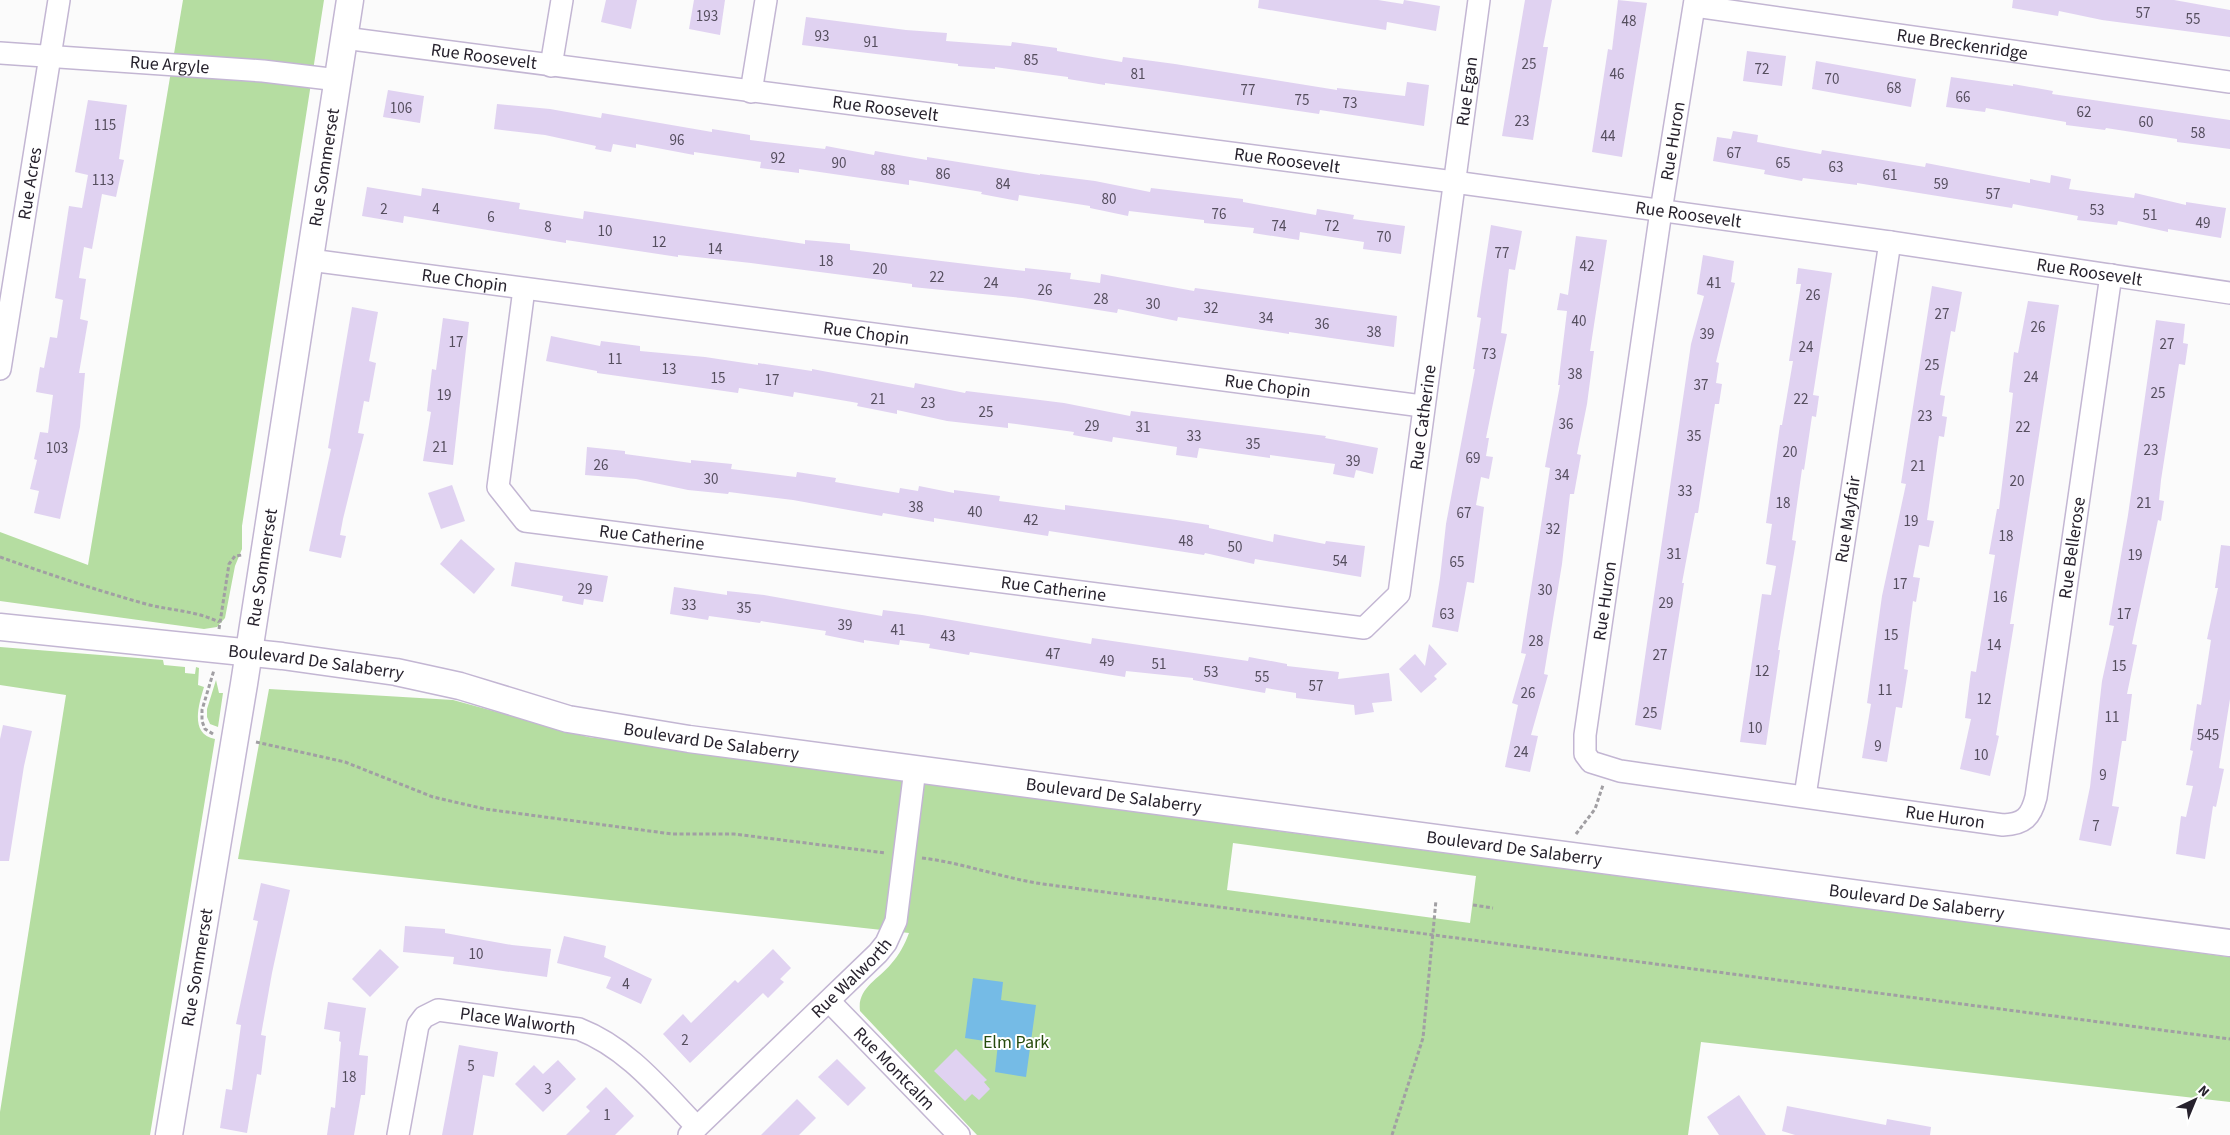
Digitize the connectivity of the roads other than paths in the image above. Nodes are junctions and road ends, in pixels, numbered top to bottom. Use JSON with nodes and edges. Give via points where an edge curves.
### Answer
{"nodes":[{"id":1,"x":59,"y":0,"type":"edge"},
{"id":2,"x":350,"y":0,"type":"edge"},
{"id":3,"x":562,"y":0,"type":"edge"},
{"id":4,"x":766,"y":0,"type":"edge"},
{"id":5,"x":1479,"y":0,"type":"edge"},
{"id":6,"x":1695,"y":3,"type":"edge"},
{"id":7,"x":344,"y":38,"type":"junction"},
{"id":8,"x":0,"y":53,"type":"edge"},
{"id":9,"x":50,"y":58,"type":"junction"},
{"id":10,"x":551,"y":66,"type":"junction"},
{"id":11,"x":338,"y":80,"type":"junction"},
{"id":12,"x":2230,"y":82,"type":"edge"},
{"id":13,"x":752,"y":92,"type":"junction"},
{"id":14,"x":1454,"y":182,"type":"junction"},
{"id":15,"x":1661,"y":211,"type":"junction"},
{"id":16,"x":1890,"y":242,"type":"junction"},
{"id":17,"x":310,"y":260,"type":"junction"},
{"id":18,"x":2111,"y":276,"type":"junction"},
{"id":19,"x":524,"y":289,"type":"junction"},
{"id":20,"x":2230,"y":293,"type":"edge"},
{"id":21,"x":0,"y":369,"type":"edge"},
{"id":22,"x":1422,"y":406,"type":"junction"},
{"id":23,"x":0,"y":627,"type":"edge"},
{"id":24,"x":248,"y":653,"type":"junction"},
{"id":25,"x":915,"y":769,"type":"junction"},
{"id":26,"x":1805,"y":796,"type":"junction"},
{"id":27,"x":2027,"y":819,"type":"joint"},
{"id":28,"x":2230,"y":943,"type":"edge"},
{"id":29,"x":829,"y":1001,"type":"junction"},
{"id":30,"x":693,"y":1131,"type":"edge"},
{"id":31,"x":169,"y":1135,"type":"edge"},
{"id":32,"x":398,"y":1135,"type":"edge"},
{"id":33,"x":959,"y":1135,"type":"edge"}],
"edges":[{"from":1,"to":9,"type":"street","name":"Rue Acres"},
{"from":2,"to":7,"type":"street","name":"Rue Sommerset"},
{"from":3,"to":10,"type":"street"},
{"from":4,"to":13,"type":"street"},
{"from":5,"to":14,"type":"street","name":"Rue Egan"},
{"from":6,"to":12,"type":"street","name":"Rue Breckenridge"},
{"from":6,"to":15,"type":"street","name":"Rue Huron"},
{"from":7,"to":10,"type":"street","name":"Rue Roosevelt"},
{"from":7,"to":11,"type":"street","name":"Rue Sommerset"},
{"from":8,"to":9,"type":"street","name":"Rue Argyle"},
{"from":9,"to":11,"type":"street","name":"Rue Argyle","via":[[263,71]]},
{"from":9,"to":21,"type":"street","name":"Rue Acres"},
{"from":10,"to":13,"type":"street","name":"Rue Roosevelt"},
{"from":11,"to":17,"type":"street","name":"Rue Sommerset"},
{"from":13,"to":14,"type":"street","name":"Rue Roosevelt"},
{"from":14,"to":15,"type":"street","name":"Rue Roosevelt"},
{"from":14,"to":22,"type":"street","name":"Rue Catherine"},
{"from":15,"to":16,"type":"street","name":"Rue Roosevelt"},
{"from":15,"to":26,"type":"street","name":"Rue Huron","via":[[1585,735],[1585,754],[1591,762],[1620,771]]},
{"from":16,"to":18,"type":"street","name":"Rue Roosevelt"},
{"from":16,"to":26,"type":"street","name":"Rue Mayfair"},
{"from":17,"to":19,"type":"street","name":"Rue Chopin"},
{"from":17,"to":24,"type":"street","name":"Rue Sommerset"},
{"from":18,"to":20,"type":"street","name":"Rue Roosevelt"},
{"from":18,"to":27,"type":"street","name":"Rue Bellerose","via":[[2036,797]]},
{"from":19,"to":22,"type":"street","name":"Rue Chopin"},
{"from":19,"to":22,"type":"street","name":"Rue Catherine","via":[[498,486],[525,521],[1364,628],[1398,594]]},
{"from":23,"to":24,"type":"street","name":"Boulevard De Salaberry"},
{"from":24,"to":25,"type":"street","name":"Boulevard De Salaberry","via":[[417,676],[530,709],[605,726]]},
{"from":24,"to":31,"type":"street","name":"Rue Sommerset"},
{"from":25,"to":28,"type":"street","name":"Boulevard De Salaberry"},
{"from":25,"to":29,"type":"street","name":"Rue Walworth","via":[[896,921],[878,953]]},
{"from":26,"to":27,"type":"street","name":"Rue Huron","via":[[2003,825]]},
{"from":29,"to":30,"type":"street","name":"Rue Walworth"},
{"from":29,"to":33,"type":"street","name":"Rue Montcalm"},
{"from":30,"to":32,"type":"street","name":"Place Walworth","via":[[632,1060],[598,1036],[579,1029],[438,1010],[424,1017],[418,1025]]}]}
